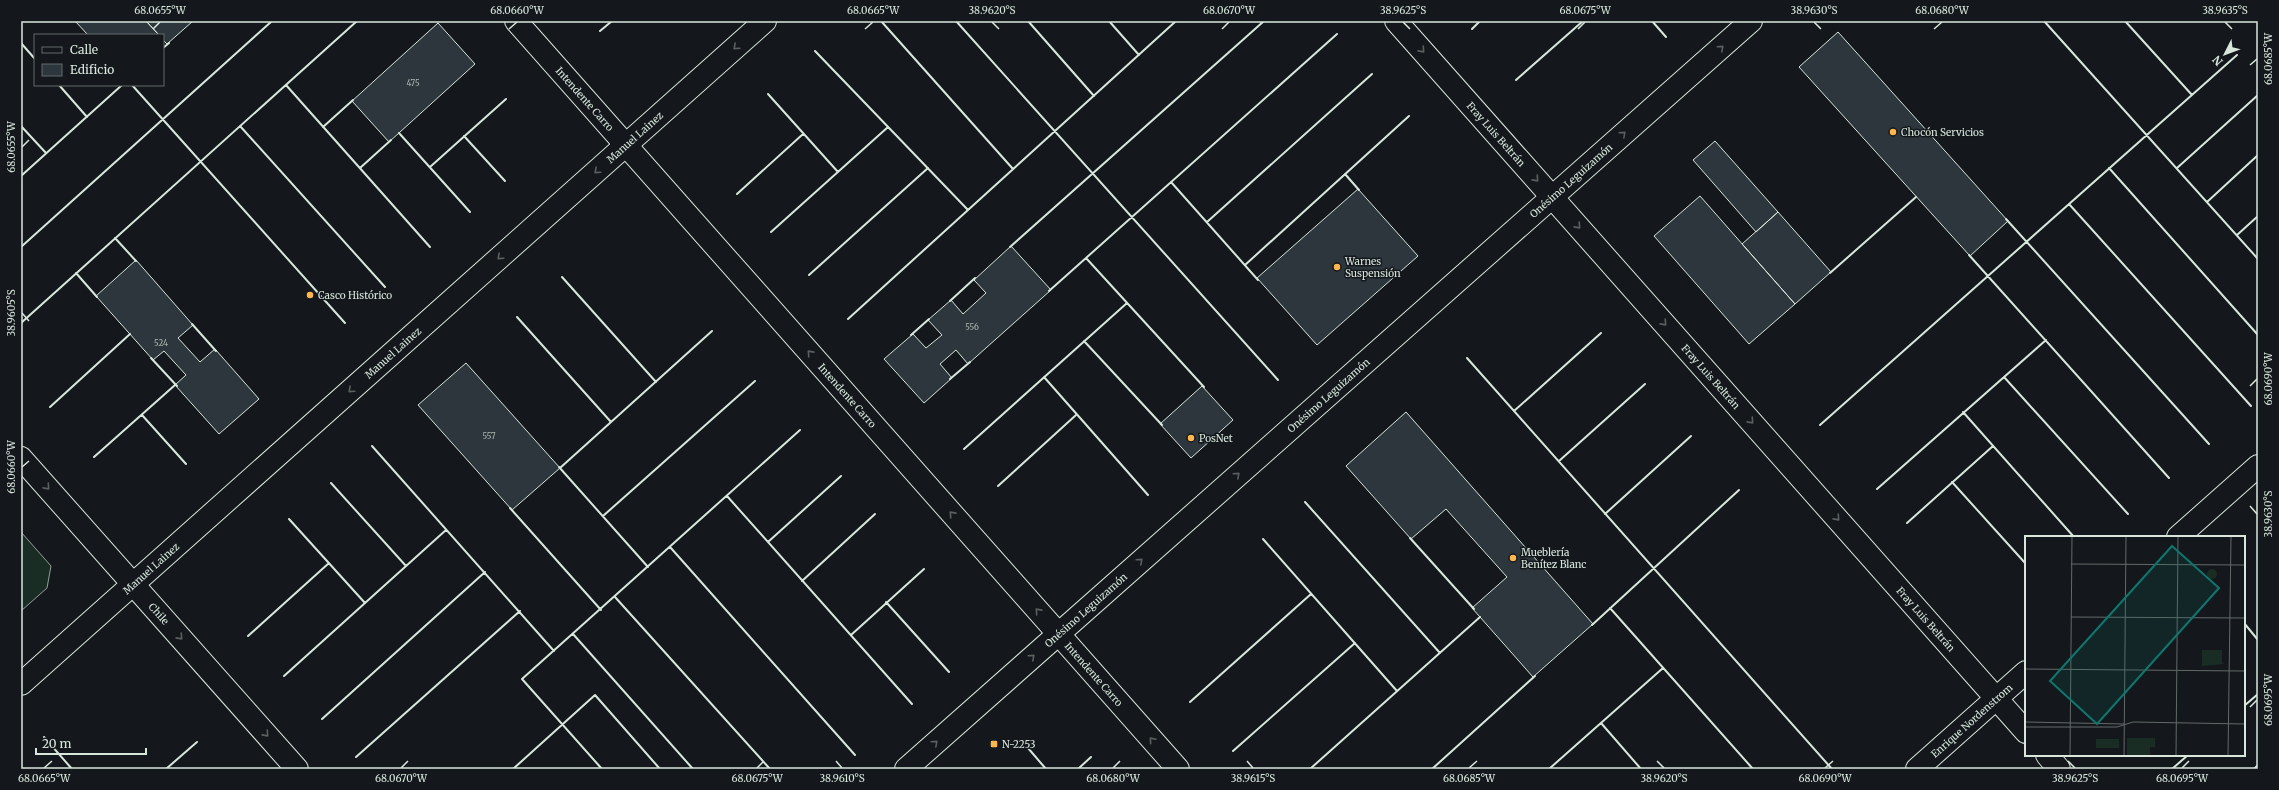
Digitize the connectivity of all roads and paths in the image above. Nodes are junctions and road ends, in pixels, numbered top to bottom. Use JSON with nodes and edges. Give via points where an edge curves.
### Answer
{"nodes":[{"id":1,"x":516,"y":21,"type":"edge"},
{"id":2,"x":765,"y":21,"type":"edge"},
{"id":3,"x":1396,"y":21,"type":"edge"},
{"id":4,"x":1751,"y":21,"type":"edge"},
{"id":5,"x":626,"y":145,"type":"junction"},
{"id":6,"x":1552,"y":197,"type":"junction"},
{"id":7,"x":21,"y":458,"type":"edge"},
{"id":8,"x":2258,"y":466,"type":"edge"},
{"id":9,"x":2179,"y":536,"type":"edge"},
{"id":10,"x":133,"y":584,"type":"junction"},
{"id":11,"x":1058,"y":634,"type":"junction"},
{"id":12,"x":2025,"y":673,"type":"edge"},
{"id":13,"x":21,"y":684,"type":"edge"},
{"id":14,"x":1996,"y":698,"type":"junction"},
{"id":15,"x":2025,"y":731,"type":"edge"},
{"id":16,"x":2048,"y":756,"type":"edge"},
{"id":17,"x":297,"y":769,"type":"edge"},
{"id":18,"x":906,"y":769,"type":"edge"},
{"id":19,"x":1178,"y":769,"type":"edge"},
{"id":20,"x":1917,"y":769,"type":"edge"},
{"id":21,"x":2059,"y":769,"type":"edge"}],
"edges":[{"from":1,"to":5,"type":"street","name":"Intendente Carro"},
{"from":2,"to":5,"type":"street","name":"Manuel Lainez","one_way":true},
{"from":3,"to":6,"type":"street","name":"Fray Luis Beltrán","one_way":true},
{"from":6,"to":4,"type":"street","name":"Onésimo Leguizamón","one_way":true},
{"from":5,"to":10,"type":"street","name":"Manuel Lainez","one_way":true},
{"from":11,"to":5,"type":"street","name":"Intendente Carro","one_way":true},
{"from":11,"to":6,"type":"street","name":"Onésimo Leguizamón","one_way":true},
{"from":6,"to":14,"type":"street","name":"Fray Luis Beltrán","one_way":true},
{"from":7,"to":10,"type":"street","name":"Chile","one_way":true},
{"from":8,"to":9,"type":"street"},
{"from":10,"to":13,"type":"street","name":"Manuel Lainez"},
{"from":10,"to":17,"type":"street","name":"Chile","one_way":true},
{"from":18,"to":11,"type":"street","name":"Onésimo Leguizamón","one_way":true},
{"from":19,"to":11,"type":"street","name":"Intendente Carro","one_way":true},
{"from":12,"to":14,"type":"street","name":"Enrique Nordenstrom"},
{"from":14,"to":15,"type":"street","name":"Fray Luis Beltrán"},
{"from":14,"to":20,"type":"street","name":"Enrique Nordenstrom"},
{"from":16,"to":21,"type":"street"}]}
